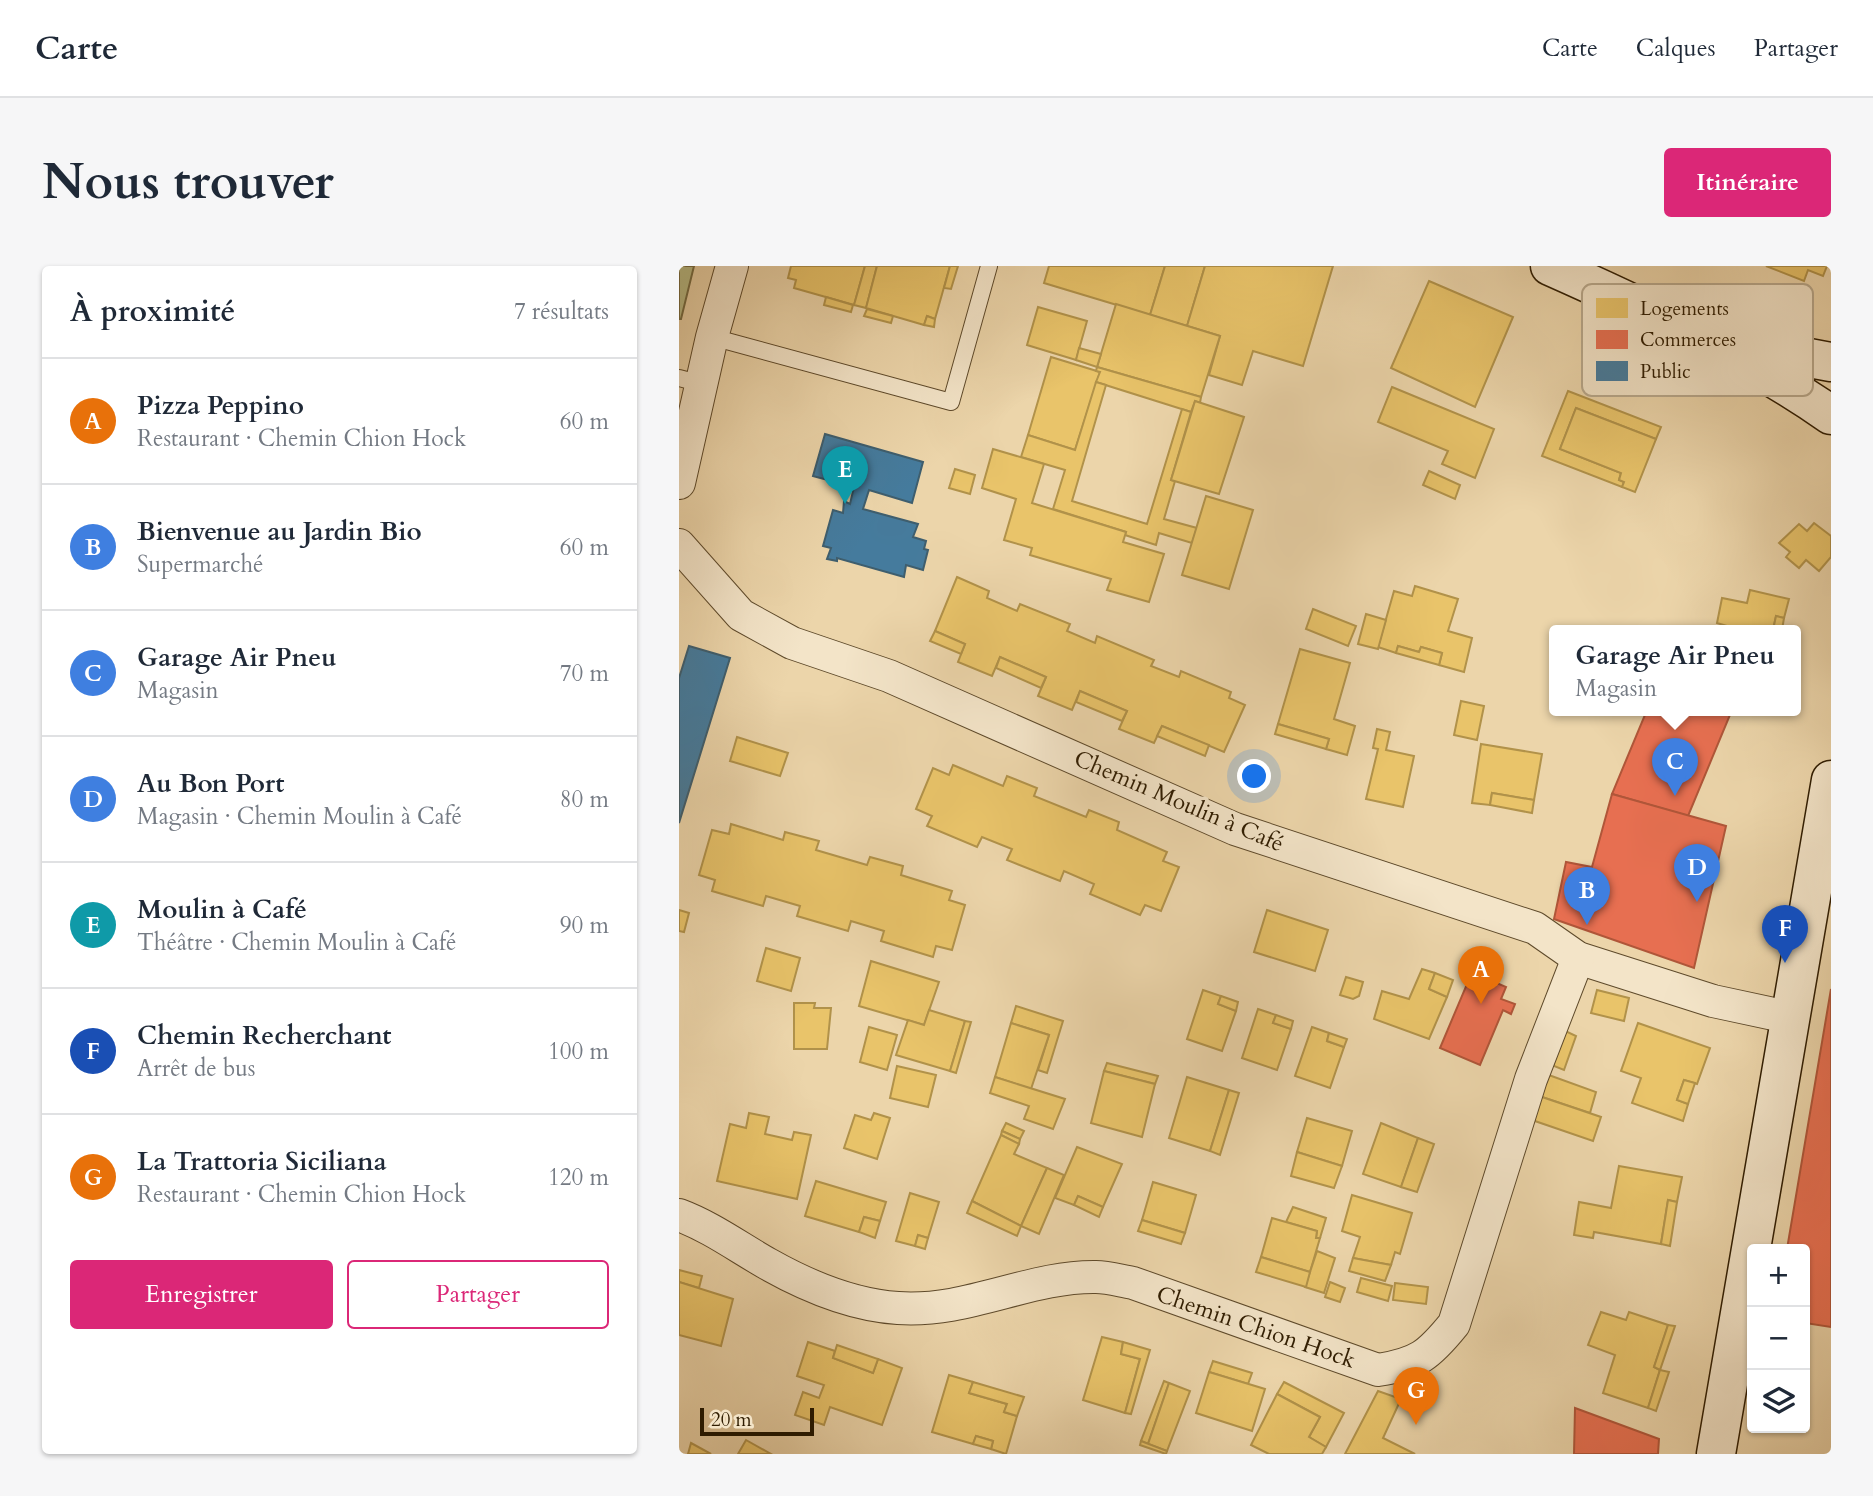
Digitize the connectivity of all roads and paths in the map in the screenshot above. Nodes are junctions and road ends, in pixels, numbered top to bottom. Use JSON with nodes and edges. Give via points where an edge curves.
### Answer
{"nodes":[{"id":1,"x":732,"y":266,"type":"edge"},
{"id":2,"x":989,"y":266,"type":"edge"},
{"id":3,"x":1550,"y":266,"type":"edge"},
{"id":4,"x":1591,"y":284,"type":"edge"},
{"id":5,"x":712,"y":337,"type":"junction"},
{"id":6,"x":1813,"y":359,"type":"edge"},
{"id":7,"x":1831,"y":362,"type":"edge"},
{"id":8,"x":690,"y":381,"type":"edge"},
{"id":9,"x":1803,"y":396,"type":"edge"},
{"id":10,"x":1831,"y":415,"type":"edge"},
{"id":11,"x":679,"y":483,"type":"edge"},
{"id":12,"x":679,"y":545,"type":"edge"},
{"id":13,"x":1831,"y":780,"type":"edge"},
{"id":14,"x":1578,"y":958,"type":"junction"},
{"id":15,"x":1792,"y":1018,"type":"junction"},
{"id":16,"x":679,"y":1215,"type":"edge"},
{"id":17,"x":1716,"y":1454,"type":"edge"}],
"edges":[{"from":1,"to":5,"type":"street"},
{"from":2,"to":5,"type":"lane","via":[[951,402]]},
{"from":3,"to":4,"type":"main road"},
{"from":5,"to":8,"type":"street"},
{"from":6,"to":7,"type":"main road"},
{"from":8,"to":11,"type":"street"},
{"from":9,"to":10,"type":"main road"},
{"from":12,"to":14,"type":"street","name":"Chemin Moulin à Café","via":[[741,615],[792,643],[889,676],[1235,829],[1535,928]]},
{"from":13,"to":15,"type":"main road"},
{"from":14,"to":15,"type":"street","name":"Chemin Moulin à Café","via":[[1713,1001]]},
{"from":14,"to":16,"type":"street","name":"Chemin Chion Hock","via":[[1531,1079],[1454,1324],[1433,1350],[1408,1366],[1378,1370],[1133,1283],[1098,1276],[959,1305],[895,1308],[830,1294]]},
{"from":15,"to":17,"type":"main road"}]}
